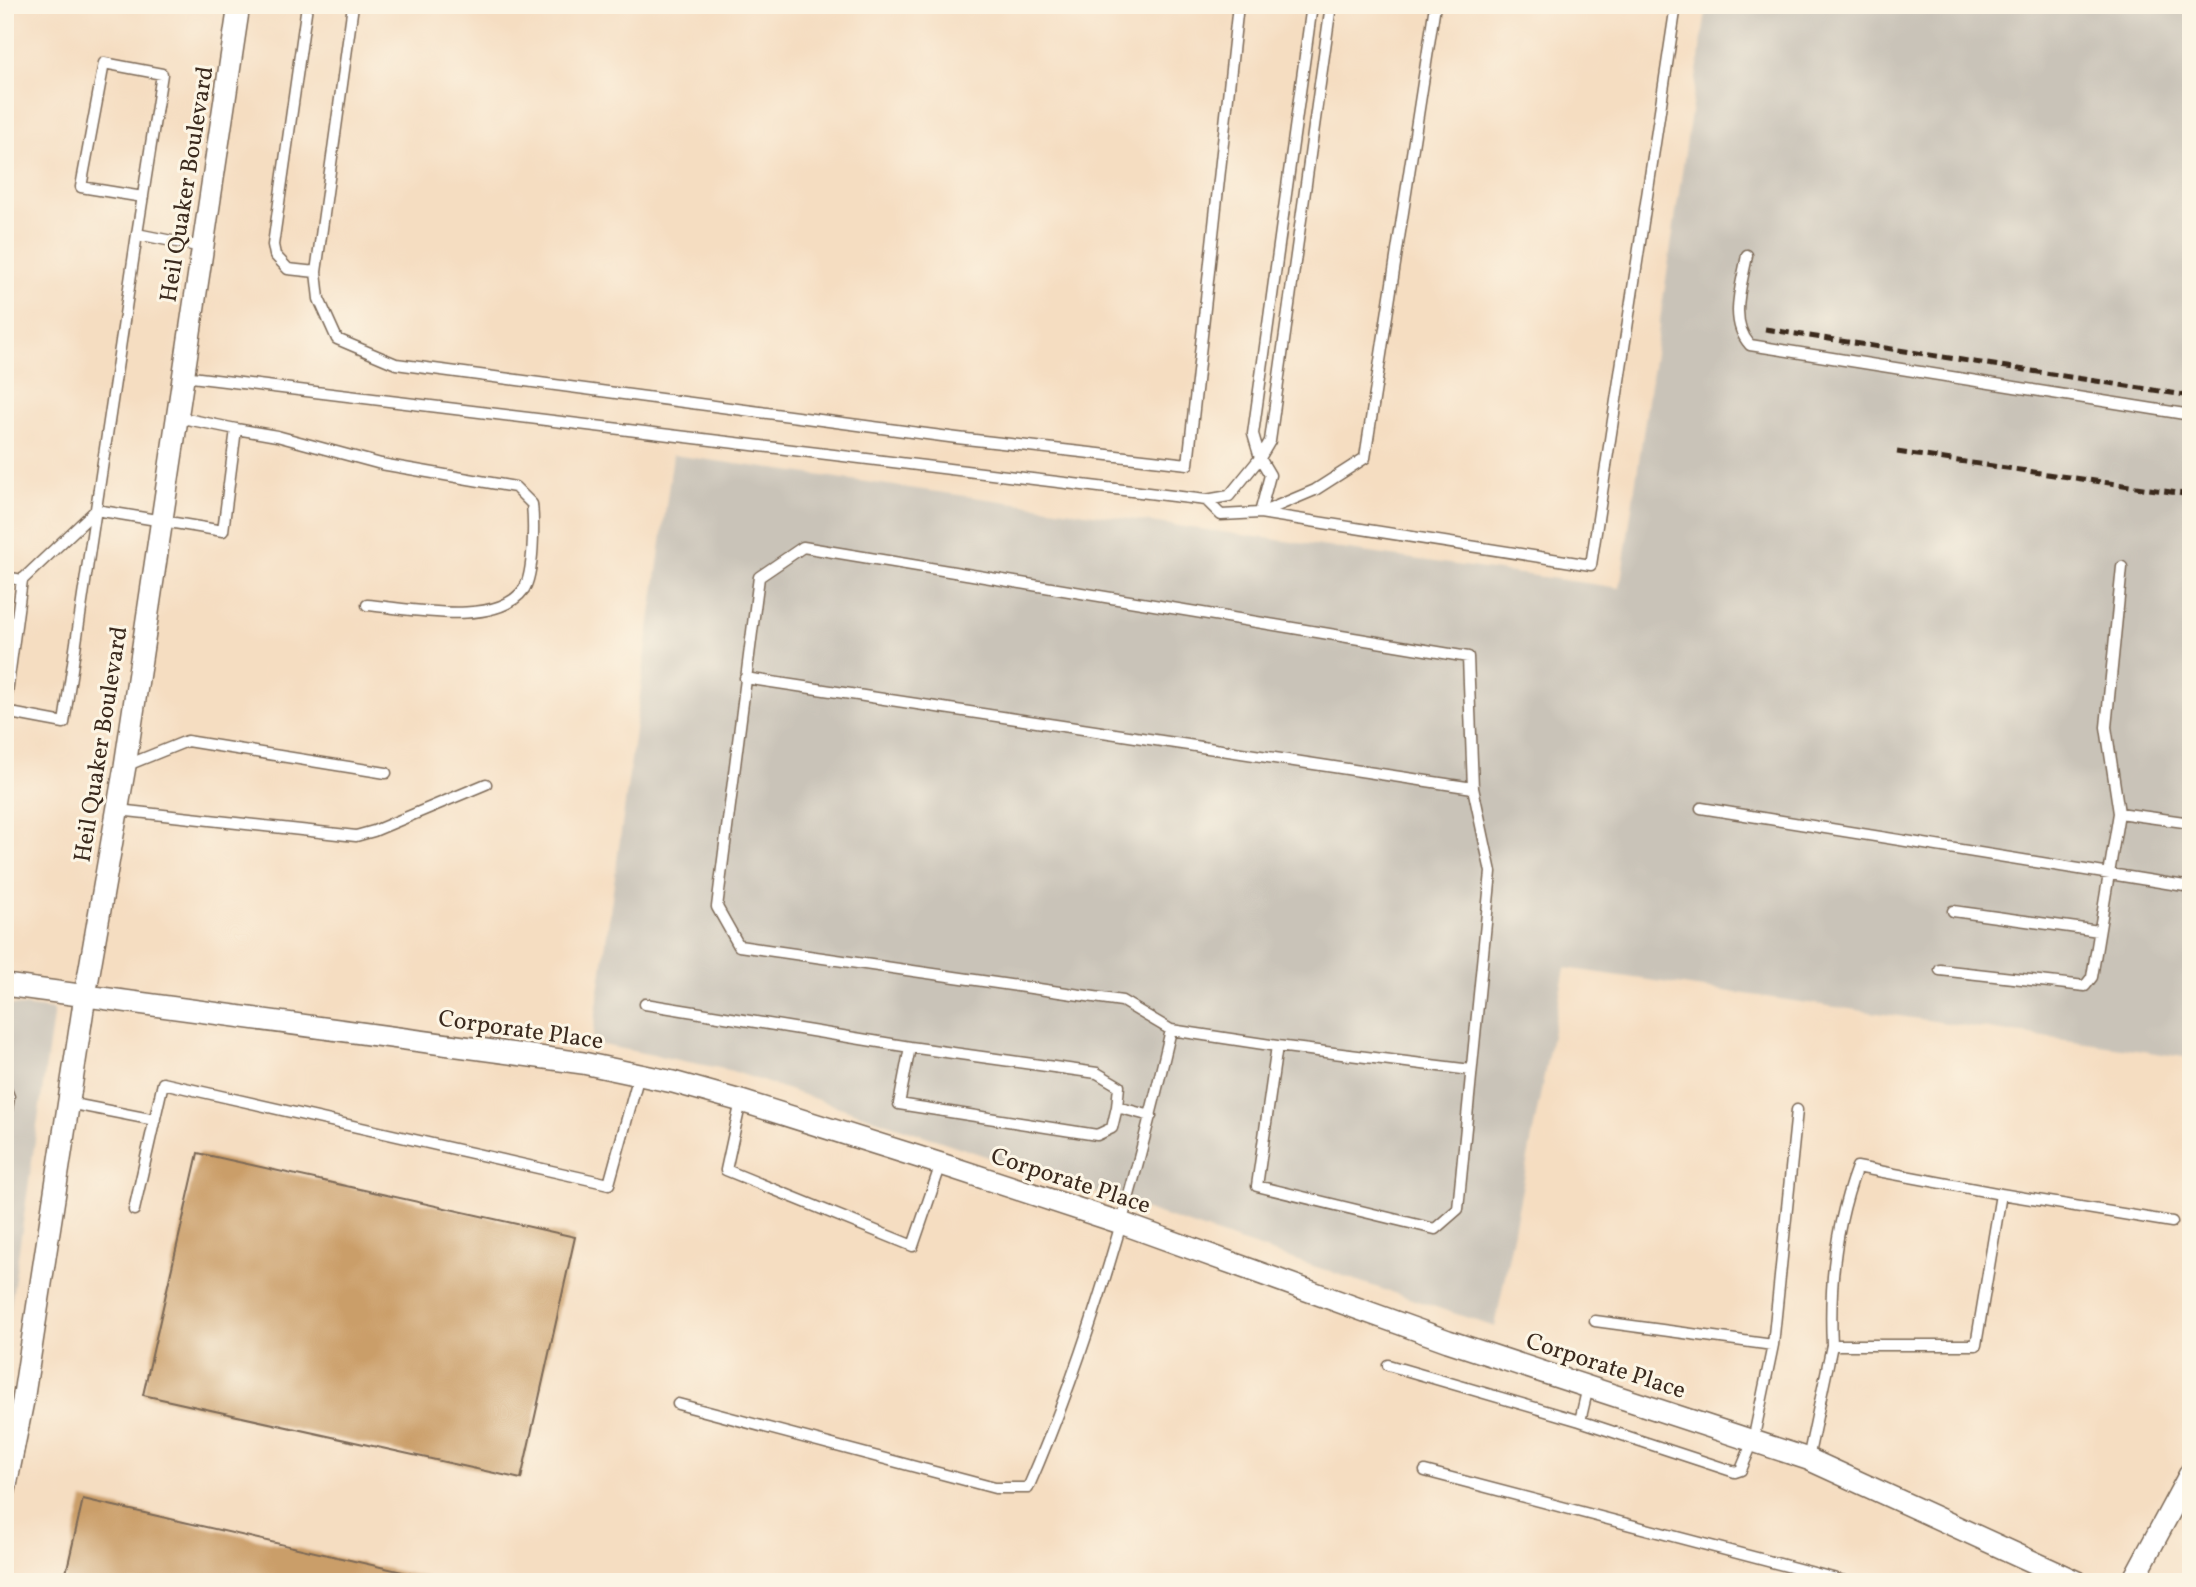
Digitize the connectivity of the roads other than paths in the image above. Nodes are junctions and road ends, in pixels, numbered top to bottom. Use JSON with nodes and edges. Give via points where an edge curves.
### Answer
{"nodes":[{"id":1,"x":239,"y":5,"type":"edge"},
{"id":2,"x":307,"y":5,"type":"edge"},
{"id":3,"x":353,"y":5,"type":"edge"},
{"id":4,"x":1238,"y":5,"type":"edge"},
{"id":5,"x":1312,"y":5,"type":"edge"},
{"id":6,"x":1331,"y":5,"type":"edge"},
{"id":7,"x":1436,"y":5,"type":"edge"},
{"id":8,"x":1676,"y":5,"type":"edge"},
{"id":9,"x":143,"y":197,"type":"junction"},
{"id":10,"x":137,"y":234,"type":"junction"},
{"id":11,"x":202,"y":247,"type":"junction"},
{"id":12,"x":1747,"y":255,"type":"dead end"},
{"id":13,"x":316,"y":272,"type":"junction"},
{"id":14,"x":183,"y":376,"type":"junction"},
{"id":15,"x":2191,"y":415,"type":"edge"},
{"id":16,"x":177,"y":417,"type":"junction"},
{"id":17,"x":236,"y":429,"type":"junction"},
{"id":18,"x":1260,"y":458,"type":"junction"},
{"id":19,"x":1206,"y":499,"type":"junction"},
{"id":20,"x":96,"y":510,"type":"junction"},
{"id":21,"x":1260,"y":513,"type":"junction"},
{"id":22,"x":161,"y":521,"type":"junction"},
{"id":23,"x":2122,"y":566,"type":"dead end"},
{"id":24,"x":5,"y":577,"type":"edge"},
{"id":25,"x":22,"y":580,"type":"junction"},
{"id":26,"x":367,"y":605,"type":"dead end"},
{"id":27,"x":745,"y":678,"type":"junction"},
{"id":28,"x":5,"y":710,"type":"edge"},
{"id":29,"x":125,"y":766,"type":"junction"},
{"id":30,"x":386,"y":772,"type":"dead end"},
{"id":31,"x":486,"y":784,"type":"dead end"},
{"id":32,"x":1473,"y":788,"type":"junction"},
{"id":33,"x":1701,"y":808,"type":"dead end"},
{"id":34,"x":118,"y":810,"type":"junction"},
{"id":35,"x":2119,"y":813,"type":"junction"},
{"id":36,"x":2191,"y":823,"type":"edge"},
{"id":37,"x":2108,"y":874,"type":"junction"},
{"id":38,"x":2191,"y":887,"type":"edge"},
{"id":39,"x":1953,"y":911,"type":"dead end"},
{"id":40,"x":2099,"y":931,"type":"junction"},
{"id":41,"x":1940,"y":970,"type":"dead end"},
{"id":42,"x":5,"y":985,"type":"edge"},
{"id":43,"x":85,"y":996,"type":"junction"},
{"id":44,"x":645,"y":1004,"type":"dead end"},
{"id":45,"x":1171,"y":1030,"type":"junction"},
{"id":46,"x":1277,"y":1046,"type":"junction"},
{"id":47,"x":910,"y":1047,"type":"junction"},
{"id":48,"x":1471,"y":1070,"type":"junction"},
{"id":49,"x":639,"y":1075,"type":"junction"},
{"id":50,"x":5,"y":1087,"type":"edge"},
{"id":51,"x":741,"y":1101,"type":"junction"},
{"id":52,"x":68,"y":1103,"type":"junction"},
{"id":53,"x":1117,"y":1107,"type":"junction"},
{"id":54,"x":1797,"y":1110,"type":"dead end"},
{"id":55,"x":1151,"y":1116,"type":"junction"},
{"id":56,"x":155,"y":1120,"type":"junction"},
{"id":57,"x":5,"y":1121,"type":"edge"},
{"id":58,"x":941,"y":1164,"type":"junction"},
{"id":59,"x":2001,"y":1194,"type":"junction"},
{"id":60,"x":134,"y":1210,"type":"dead end"},
{"id":61,"x":2172,"y":1222,"type":"dead end"},
{"id":62,"x":1121,"y":1223,"type":"junction"},
{"id":63,"x":1595,"y":1321,"type":"dead end"},
{"id":64,"x":1773,"y":1345,"type":"junction"},
{"id":65,"x":1832,"y":1345,"type":"junction"},
{"id":66,"x":1388,"y":1364,"type":"dead end"},
{"id":67,"x":1588,"y":1387,"type":"junction"},
{"id":68,"x":678,"y":1404,"type":"dead end"},
{"id":69,"x":1580,"y":1421,"type":"junction"},
{"id":70,"x":1754,"y":1441,"type":"junction"},
{"id":71,"x":1808,"y":1459,"type":"junction"},
{"id":72,"x":1425,"y":1471,"type":"dead end"},
{"id":73,"x":2191,"y":1472,"type":"edge"},
{"id":74,"x":5,"y":1490,"type":"edge"},
{"id":75,"x":1848,"y":1582,"type":"edge"},
{"id":76,"x":2077,"y":1582,"type":"edge"},
{"id":77,"x":2132,"y":1582,"type":"edge"}],
"edges":[{"from":1,"to":11,"type":"street","name":"Heil Quaker Boulevard"},
{"from":2,"to":13,"type":"lane","via":[[273,245],[275,255],[288,269]]},
{"from":3,"to":13,"type":"lane"},
{"from":4,"to":13,"type":"lane","via":[[1188,464],[957,439],[396,364],[337,339],[319,299]]},
{"from":5,"to":18,"type":"lane","via":[[1253,434]]},
{"from":6,"to":18,"type":"lane","via":[[1270,441]]},
{"from":7,"to":21,"type":"lane","via":[[1366,458],[1315,490]]},
{"from":8,"to":21,"type":"lane","via":[[1591,565]]},
{"from":9,"to":9,"type":"lane","via":[[162,74],[104,63],[81,187]]},
{"from":9,"to":10,"type":"lane"},
{"from":10,"to":11,"type":"lane"},
{"from":10,"to":20,"type":"lane"},
{"from":11,"to":14,"type":"street","name":"Heil Quaker Boulevard"},
{"from":12,"to":15,"type":"lane","via":[[1737,321],[1750,345]]},
{"from":14,"to":16,"type":"street","name":"Heil Quaker Boulevard"},
{"from":14,"to":19,"type":"lane"},
{"from":16,"to":17,"type":"lane"},
{"from":16,"to":22,"type":"street","name":"Heil Quaker Boulevard"},
{"from":17,"to":22,"type":"lane","via":[[223,531]]},
{"from":17,"to":26,"type":"lane","via":[[381,464],[515,487],[533,504],[536,533],[524,589],[505,604],[480,612]]},
{"from":18,"to":19,"type":"lane","via":[[1229,496]]},
{"from":18,"to":21,"type":"lane","via":[[1270,475]]},
{"from":19,"to":21,"type":"lane","via":[[1222,515]]},
{"from":20,"to":22,"type":"lane"},
{"from":20,"to":25,"type":"lane"},
{"from":20,"to":28,"type":"lane","via":[[64,723]]},
{"from":22,"to":29,"type":"street","name":"Heil Quaker Boulevard"},
{"from":23,"to":35,"type":"lane","via":[[2105,727]]},
{"from":24,"to":25,"type":"lane"},
{"from":25,"to":28,"type":"lane"},
{"from":27,"to":32,"type":"lane"},
{"from":27,"to":32,"type":"lane","via":[[759,577],[803,547],[1468,657]]},
{"from":27,"to":45,"type":"lane","via":[[717,907],[738,946],[1122,1001]]},
{"from":29,"to":30,"type":"lane","via":[[187,741]]},
{"from":29,"to":34,"type":"street","name":"Heil Quaker Boulevard"},
{"from":31,"to":34,"type":"lane","via":[[356,836]]},
{"from":32,"to":48,"type":"lane","via":[[1491,872]]},
{"from":33,"to":37,"type":"lane"},
{"from":34,"to":43,"type":"street","name":"Heil Quaker Boulevard"},
{"from":35,"to":36,"type":"lane"},
{"from":35,"to":37,"type":"lane"},
{"from":37,"to":38,"type":"lane"},
{"from":37,"to":40,"type":"lane"},
{"from":39,"to":40,"type":"lane"},
{"from":40,"to":41,"type":"lane","via":[[2092,978],[2085,986]]},
{"from":42,"to":43,"type":"street","name":"Corporate Place"},
{"from":43,"to":49,"type":"street","name":"Corporate Place","via":[[502,1051]]},
{"from":43,"to":52,"type":"street","name":"Heil Quaker Boulevard"},
{"from":44,"to":47,"type":"lane"},
{"from":45,"to":46,"type":"lane"},
{"from":45,"to":55,"type":"lane"},
{"from":46,"to":48,"type":"lane"},
{"from":46,"to":48,"type":"lane","via":[[1257,1186],[1435,1229],[1458,1209]]},
{"from":47,"to":53,"type":"lane","via":[[1097,1073],[1119,1086]]},
{"from":47,"to":53,"type":"lane","via":[[899,1104],[1097,1135],[1112,1128]]},
{"from":49,"to":51,"type":"street","name":"Corporate Place"},
{"from":49,"to":56,"type":"lane","via":[[608,1184],[163,1083]]},
{"from":50,"to":57,"type":"lane","via":[[9,1097]]},
{"from":51,"to":58,"type":"street","name":"Corporate Place"},
{"from":51,"to":58,"type":"lane","via":[[726,1170],[913,1245]]},
{"from":52,"to":56,"type":"lane"},
{"from":52,"to":74,"type":"street","name":"Heil Quaker Boulevard"},
{"from":53,"to":55,"type":"lane"},
{"from":54,"to":64,"type":"lane"},
{"from":55,"to":62,"type":"lane"},
{"from":56,"to":60,"type":"lane"},
{"from":58,"to":62,"type":"street","name":"Corporate Place"},
{"from":59,"to":61,"type":"lane"},
{"from":59,"to":65,"type":"lane","via":[[1976,1345]]},
{"from":59,"to":65,"type":"lane","via":[[1857,1167],[1842,1207],[1830,1313]]},
{"from":62,"to":67,"type":"street","name":"Corporate Place"},
{"from":62,"to":68,"type":"lane","via":[[1052,1434],[1028,1488],[995,1488]]},
{"from":63,"to":64,"type":"lane"},
{"from":64,"to":70,"type":"lane"},
{"from":65,"to":71,"type":"lane"},
{"from":66,"to":69,"type":"lane"},
{"from":67,"to":69,"type":"lane"},
{"from":67,"to":70,"type":"street","name":"Corporate Place"},
{"from":69,"to":70,"type":"lane","via":[[1735,1472],[1741,1470]]},
{"from":70,"to":71,"type":"street","name":"Corporate Place"},
{"from":71,"to":76,"type":"street","name":"Corporate Place"},
{"from":72,"to":75,"type":"lane"},
{"from":73,"to":77,"type":"street"}]}
